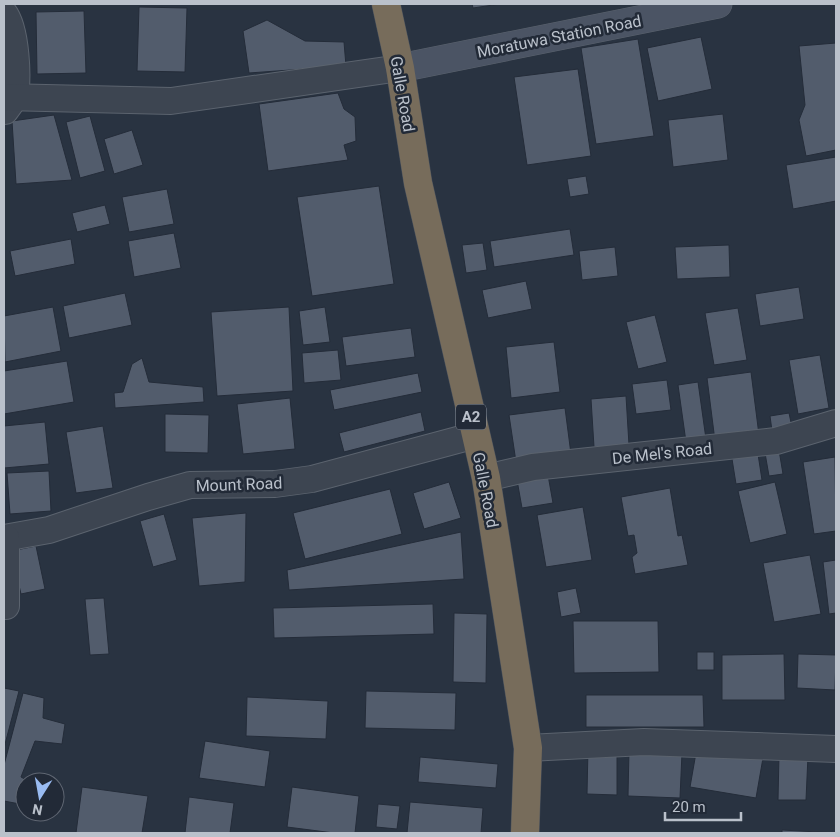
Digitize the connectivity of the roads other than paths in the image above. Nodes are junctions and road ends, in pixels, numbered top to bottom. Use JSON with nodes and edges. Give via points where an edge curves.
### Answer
{"nodes":[{"id":1,"x":386,"y":4,"type":"edge"},
{"id":2,"x":718,"y":4,"type":"edge"},
{"id":3,"x":4,"y":13,"type":"edge"},
{"id":4,"x":400,"y":68,"type":"junction"},
{"id":5,"x":7,"y":103,"type":"edge"},
{"id":6,"x":836,"y":423,"type":"edge"},
{"id":7,"x":476,"y":435,"type":"junction"},
{"id":8,"x":486,"y":478,"type":"junction"},
{"id":9,"x":5,"y":538,"type":"edge"},
{"id":10,"x":4,"y":606,"type":"edge"},
{"id":11,"x":528,"y":748,"type":"junction"},
{"id":12,"x":836,"y":749,"type":"edge"},
{"id":13,"x":525,"y":833,"type":"edge"}],
"edges":[{"from":1,"to":4,"type":"highway","name":"Galle Road","number":"A2"},
{"from":2,"to":4,"type":"street","name":"Moratuwa Station Road"},
{"from":3,"to":5,"type":"street","via":[[14,35]]},
{"from":4,"to":5,"type":"street","via":[[171,100]]},
{"from":4,"to":7,"type":"highway","name":"Galle Road","number":"A2","via":[[418,183]]},
{"from":6,"to":8,"type":"street","name":"De Mel's Road","via":[[776,441],[533,468]]},
{"from":7,"to":8,"type":"highway","name":"Galle Road","number":"A2"},
{"from":7,"to":9,"type":"street","name":"Mount Road","via":[[312,479],[274,484],[190,485],[49,530]]},
{"from":8,"to":11,"type":"highway","name":"Galle Road","number":"A2"},
{"from":9,"to":10,"type":"street"},
{"from":11,"to":12,"type":"street","via":[[644,742]]},
{"from":11,"to":13,"type":"highway","name":"Galle Road","number":"A2"}]}
